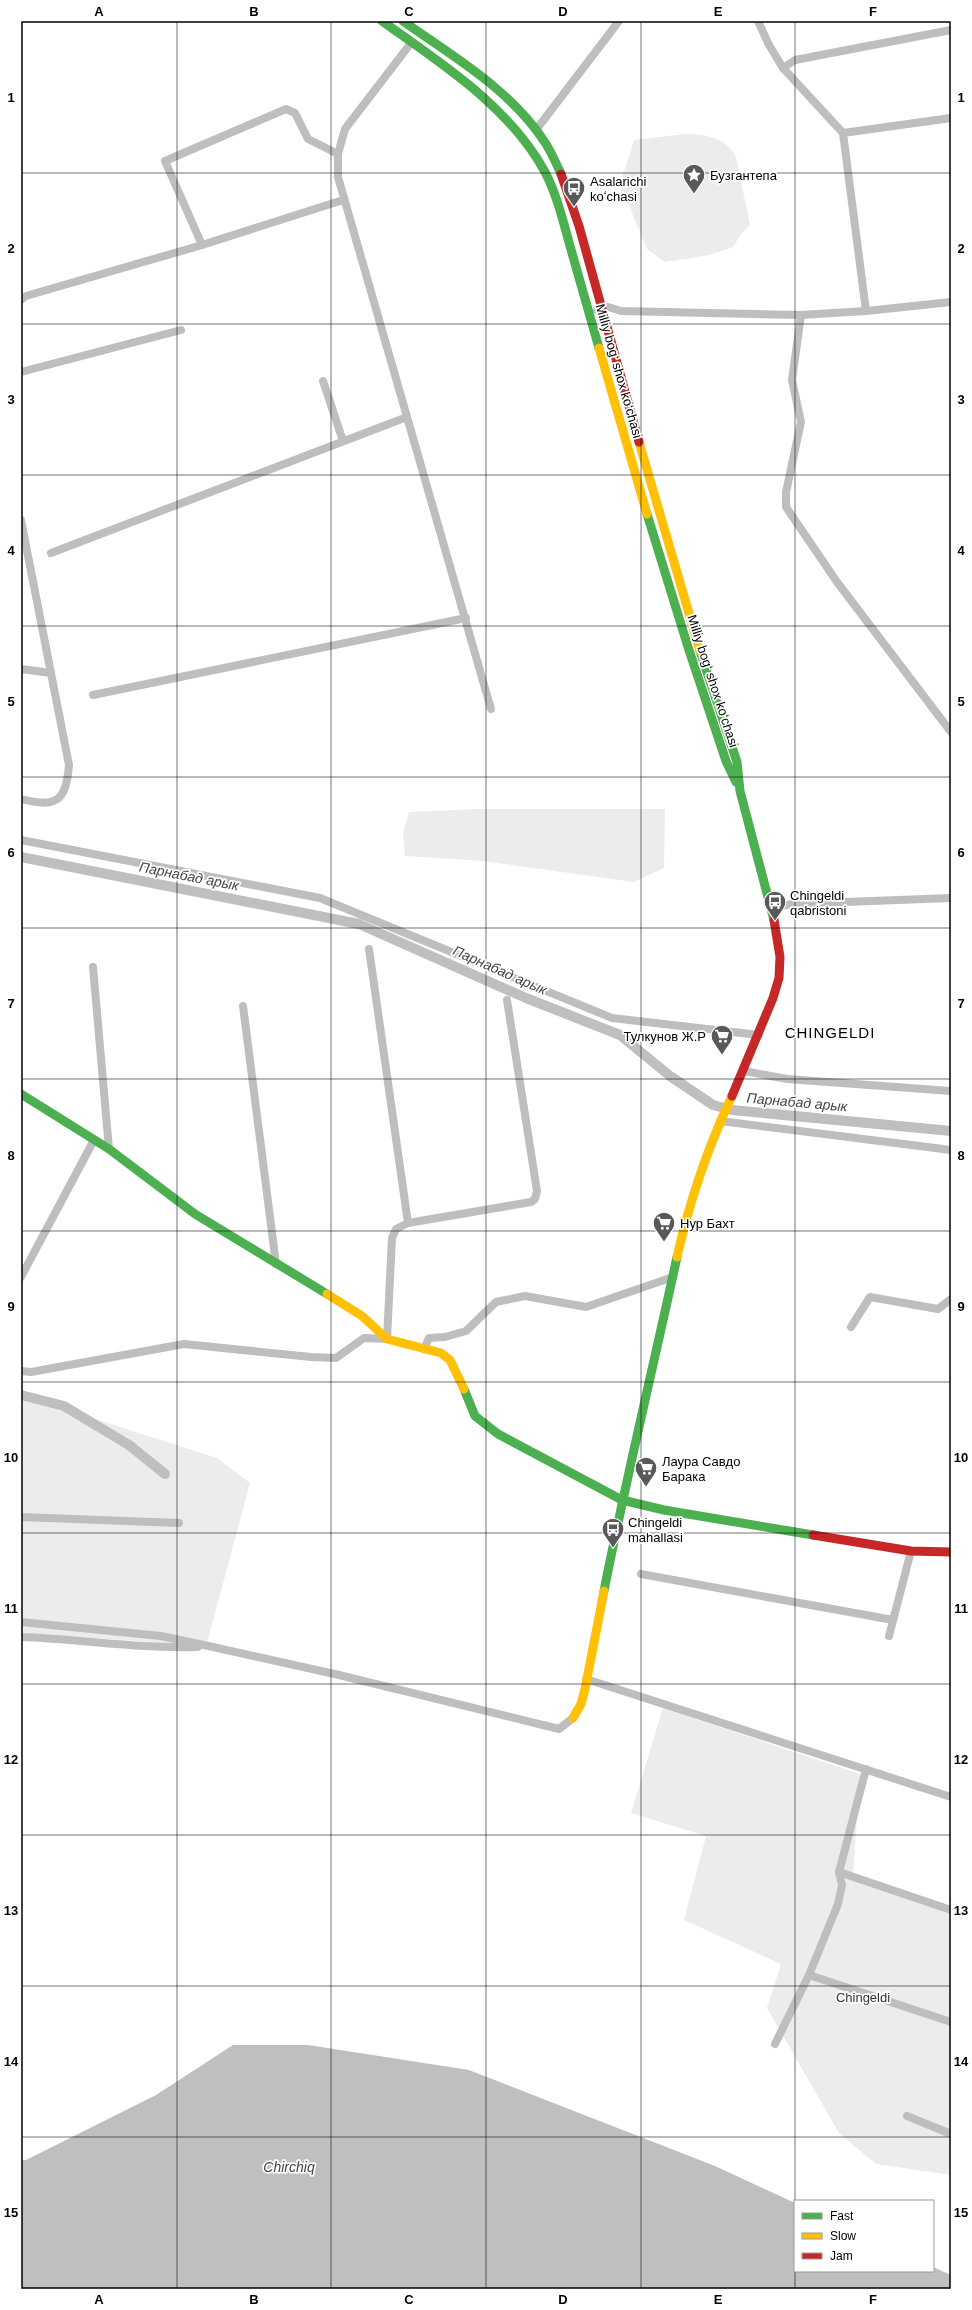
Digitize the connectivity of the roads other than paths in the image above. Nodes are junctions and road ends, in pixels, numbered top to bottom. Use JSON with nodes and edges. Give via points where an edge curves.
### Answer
{"nodes":[{"id":1,"x":382,"y":21,"type":"edge"},
{"id":2,"x":403,"y":21,"type":"edge"},
{"id":3,"x":619,"y":21,"type":"edge"},
{"id":4,"x":758,"y":21,"type":"edge"},
{"id":5,"x":951,"y":30,"type":"edge"},
{"id":6,"x":412,"y":43,"type":"junction"},
{"id":7,"x":783,"y":68,"type":"junction"},
{"id":8,"x":951,"y":118,"type":"edge"},
{"id":9,"x":536,"y":130,"type":"junction"},
{"id":10,"x":843,"y":133,"type":"junction"},
{"id":11,"x":338,"y":154,"type":"junction"},
{"id":12,"x":343,"y":200,"type":"junction"},
{"id":13,"x":202,"y":245,"type":"junction"},
{"id":14,"x":21,"y":300,"type":"edge"},
{"id":15,"x":951,"y":302,"type":"edge"},
{"id":16,"x":601,"y":309,"type":"junction"},
{"id":17,"x":866,"y":311,"type":"junction"},
{"id":18,"x":588,"y":312,"type":"junction"},
{"id":19,"x":800,"y":315,"type":"junction"},
{"id":20,"x":181,"y":330,"type":"dead end"},
{"id":21,"x":21,"y":372,"type":"edge"},
{"id":22,"x":323,"y":381,"type":"dead end"},
{"id":23,"x":407,"y":417,"type":"junction"},
{"id":24,"x":343,"y":441,"type":"junction"},
{"id":25,"x":644,"y":459,"type":"junction"},
{"id":26,"x":631,"y":462,"type":"junction"},
{"id":27,"x":21,"y":520,"type":"edge"},
{"id":28,"x":51,"y":553,"type":"dead end"},
{"id":29,"x":466,"y":618,"type":"junction"},
{"id":30,"x":21,"y":669,"type":"edge"},
{"id":31,"x":50,"y":673,"type":"junction"},
{"id":32,"x":93,"y":695,"type":"dead end"},
{"id":33,"x":491,"y":709,"type":"dead end"},
{"id":34,"x":951,"y":732,"type":"edge"},
{"id":35,"x":740,"y":791,"type":"junction"},
{"id":36,"x":21,"y":799,"type":"edge"},
{"id":37,"x":21,"y":840,"type":"edge"},
{"id":38,"x":951,"y":898,"type":"edge"},
{"id":39,"x":772,"y":908,"type":"junction"},
{"id":40,"x":369,"y":949,"type":"dead end"},
{"id":41,"x":93,"y":967,"type":"dead end"},
{"id":42,"x":507,"y":1000,"type":"dead end"},
{"id":43,"x":243,"y":1006,"type":"dead end"},
{"id":44,"x":759,"y":1034,"type":"junction"},
{"id":45,"x":744,"y":1071,"type":"junction"},
{"id":46,"x":951,"y":1092,"type":"edge"},
{"id":47,"x":21,"y":1094,"type":"edge"},
{"id":48,"x":720,"y":1121,"type":"junction"},
{"id":49,"x":94,"y":1140,"type":"junction"},
{"id":50,"x":109,"y":1149,"type":"junction"},
{"id":51,"x":951,"y":1150,"type":"edge"},
{"id":52,"x":408,"y":1223,"type":"junction"},
{"id":53,"x":276,"y":1264,"type":"junction"},
{"id":54,"x":21,"y":1277,"type":"edge"},
{"id":55,"x":672,"y":1277,"type":"junction"},
{"id":56,"x":951,"y":1299,"type":"edge"},
{"id":57,"x":852,"y":1327,"type":"dead end"},
{"id":58,"x":387,"y":1339,"type":"junction"},
{"id":59,"x":424,"y":1349,"type":"junction"},
{"id":60,"x":21,"y":1371,"type":"edge"},
{"id":61,"x":622,"y":1500,"type":"junction"},
{"id":62,"x":21,"y":1517,"type":"edge"},
{"id":63,"x":179,"y":1523,"type":"dead end"},
{"id":64,"x":911,"y":1551,"type":"junction"},
{"id":65,"x":951,"y":1552,"type":"edge"},
{"id":66,"x":641,"y":1574,"type":"dead end"},
{"id":67,"x":893,"y":1620,"type":"junction"},
{"id":68,"x":21,"y":1622,"type":"edge"},
{"id":69,"x":889,"y":1636,"type":"dead end"},
{"id":70,"x":21,"y":1637,"type":"edge"},
{"id":71,"x":213,"y":1647,"type":"junction"},
{"id":72,"x":586,"y":1679,"type":"junction"},
{"id":73,"x":574,"y":1718,"type":"joint"},
{"id":74,"x":866,"y":1769,"type":"junction"},
{"id":75,"x":951,"y":1797,"type":"edge"},
{"id":76,"x":839,"y":1872,"type":"junction"},
{"id":77,"x":951,"y":1910,"type":"edge"},
{"id":78,"x":809,"y":1975,"type":"junction"},
{"id":79,"x":951,"y":2022,"type":"edge"},
{"id":80,"x":775,"y":2044,"type":"dead end"},
{"id":81,"x":907,"y":2116,"type":"dead end"},
{"id":82,"x":951,"y":2134,"type":"edge"}],
"edges":[{"from":1,"to":6,"type":"main road","name":"Milliy bog‘ shox ko‘chasi"},
{"from":2,"to":9,"type":"main road","name":"Milliy bog‘ shox ko‘chasi","via":[[487,81],[513,104]]},
{"from":3,"to":9,"type":"street"},
{"from":4,"to":7,"type":"street"},
{"from":5,"to":7,"type":"street","via":[[795,60]]},
{"from":6,"to":11,"type":"street","via":[[348,125]]},
{"from":6,"to":18,"type":"main road","name":"Milliy bog‘ shox ko‘chasi","via":[[496,109],[536,155],[549,178],[558,203]]},
{"from":7,"to":10,"type":"street"},
{"from":8,"to":10,"type":"street"},
{"from":9,"to":16,"type":"main road","name":"Milliy bog‘ shox ko‘chasi","via":[[554,159],[571,196]]},
{"from":10,"to":17,"type":"street"},
{"from":11,"to":12,"type":"street","via":[[338,177]]},
{"from":11,"to":13,"type":"street","via":[[308,139],[295,113],[286,109],[165,161]]},
{"from":12,"to":13,"type":"street"},
{"from":12,"to":23,"type":"street"},
{"from":13,"to":14,"type":"street","via":[[26,296]]},
{"from":15,"to":17,"type":"street"},
{"from":16,"to":18,"type":"street"},
{"from":16,"to":19,"type":"street","via":[[608,307],[621,311]]},
{"from":16,"to":25,"type":"main road","name":"Milliy bog‘ shox ko‘chasi"},
{"from":17,"to":19,"type":"street"},
{"from":18,"to":26,"type":"main road","name":"Milliy bog‘ shox ko‘chasi"},
{"from":19,"to":34,"type":"street","via":[[792,380],[801,422],[786,492],[786,507],[837,582]]},
{"from":20,"to":21,"type":"street"},
{"from":22,"to":24,"type":"street"},
{"from":23,"to":24,"type":"street"},
{"from":23,"to":29,"type":"street"},
{"from":24,"to":28,"type":"street"},
{"from":25,"to":26,"type":"main road"},
{"from":25,"to":35,"type":"main road","name":"Milliy bog‘ shox ko‘chasi","via":[[698,644],[737,762]]},
{"from":26,"to":35,"type":"main road","name":"Milliy bog‘ shox ko‘chasi","via":[[716,733]]},
{"from":27,"to":31,"type":"street"},
{"from":29,"to":32,"type":"street"},
{"from":29,"to":33,"type":"street"},
{"from":30,"to":31,"type":"street"},
{"from":31,"to":36,"type":"street","via":[[68,765],[68,783],[62,795],[52,802],[40,804]]},
{"from":35,"to":39,"type":"main road","name":"Milliy bog‘ shox ko‘chasi"},
{"from":37,"to":44,"type":"street","via":[[320,898],[612,1018]]},
{"from":38,"to":39,"type":"street","via":[[792,904]]},
{"from":39,"to":44,"type":"main road","name":"Milliy bog‘ shox ko‘chasi","via":[[781,969]]},
{"from":40,"to":52,"type":"street"},
{"from":41,"to":50,"type":"street"},
{"from":42,"to":52,"type":"street","via":[[537,1191],[535,1199],[531,1202]]},
{"from":43,"to":53,"type":"street"},
{"from":44,"to":45,"type":"main road","name":"Milliy bog‘ shox ko‘chasi"},
{"from":45,"to":46,"type":"street","via":[[787,1079]]},
{"from":45,"to":48,"type":"main road","name":"Milliy bog‘ shox ko‘chasi"},
{"from":47,"to":49,"type":"main road"},
{"from":48,"to":51,"type":"street"},
{"from":48,"to":55,"type":"main road","name":"Milliy bog‘ shox ko‘chasi","via":[[710,1143],[685,1221]]},
{"from":49,"to":50,"type":"main road"},
{"from":49,"to":54,"type":"street"},
{"from":50,"to":53,"type":"main road","via":[[195,1214]]},
{"from":52,"to":58,"type":"street","via":[[396,1229],[392,1238]]},
{"from":53,"to":58,"type":"main road","via":[[362,1316]]},
{"from":55,"to":59,"type":"street","via":[[586,1306],[525,1296],[496,1302],[466,1331],[429,1338]]},
{"from":55,"to":61,"type":"main road","name":"Milliy bog‘ shox ko‘chasi"},
{"from":56,"to":57,"type":"street","via":[[938,1309],[870,1297]]},
{"from":58,"to":59,"type":"main road"},
{"from":58,"to":60,"type":"street","via":[[360,1339],[336,1358],[184,1344],[31,1372]]},
{"from":59,"to":61,"type":"main road","via":[[442,1353],[450,1360],[475,1416],[498,1434]]},
{"from":61,"to":64,"type":"main road","via":[[664,1510]]},
{"from":61,"to":72,"type":"main road","name":"Milliy bog‘ shox ko‘chasi"},
{"from":62,"to":63,"type":"street"},
{"from":64,"to":65,"type":"main road"},
{"from":64,"to":67,"type":"street"},
{"from":66,"to":67,"type":"street"},
{"from":67,"to":69,"type":"street"},
{"from":68,"to":71,"type":"street","via":[[161,1636]]},
{"from":70,"to":71,"type":"street","via":[[62,1638],[165,1648]]},
{"from":71,"to":73,"type":"street","via":[[339,1674],[559,1729]]},
{"from":72,"to":73,"type":"main road","name":"Milliy bog‘ shox ko‘chasi","via":[[583,1699]]},
{"from":72,"to":74,"type":"street"},
{"from":74,"to":75,"type":"street"},
{"from":74,"to":76,"type":"street"},
{"from":76,"to":77,"type":"street"},
{"from":76,"to":78,"type":"street","via":[[842,1885],[838,1904]]},
{"from":78,"to":79,"type":"street"},
{"from":78,"to":80,"type":"street"},
{"from":81,"to":82,"type":"street"}]}
